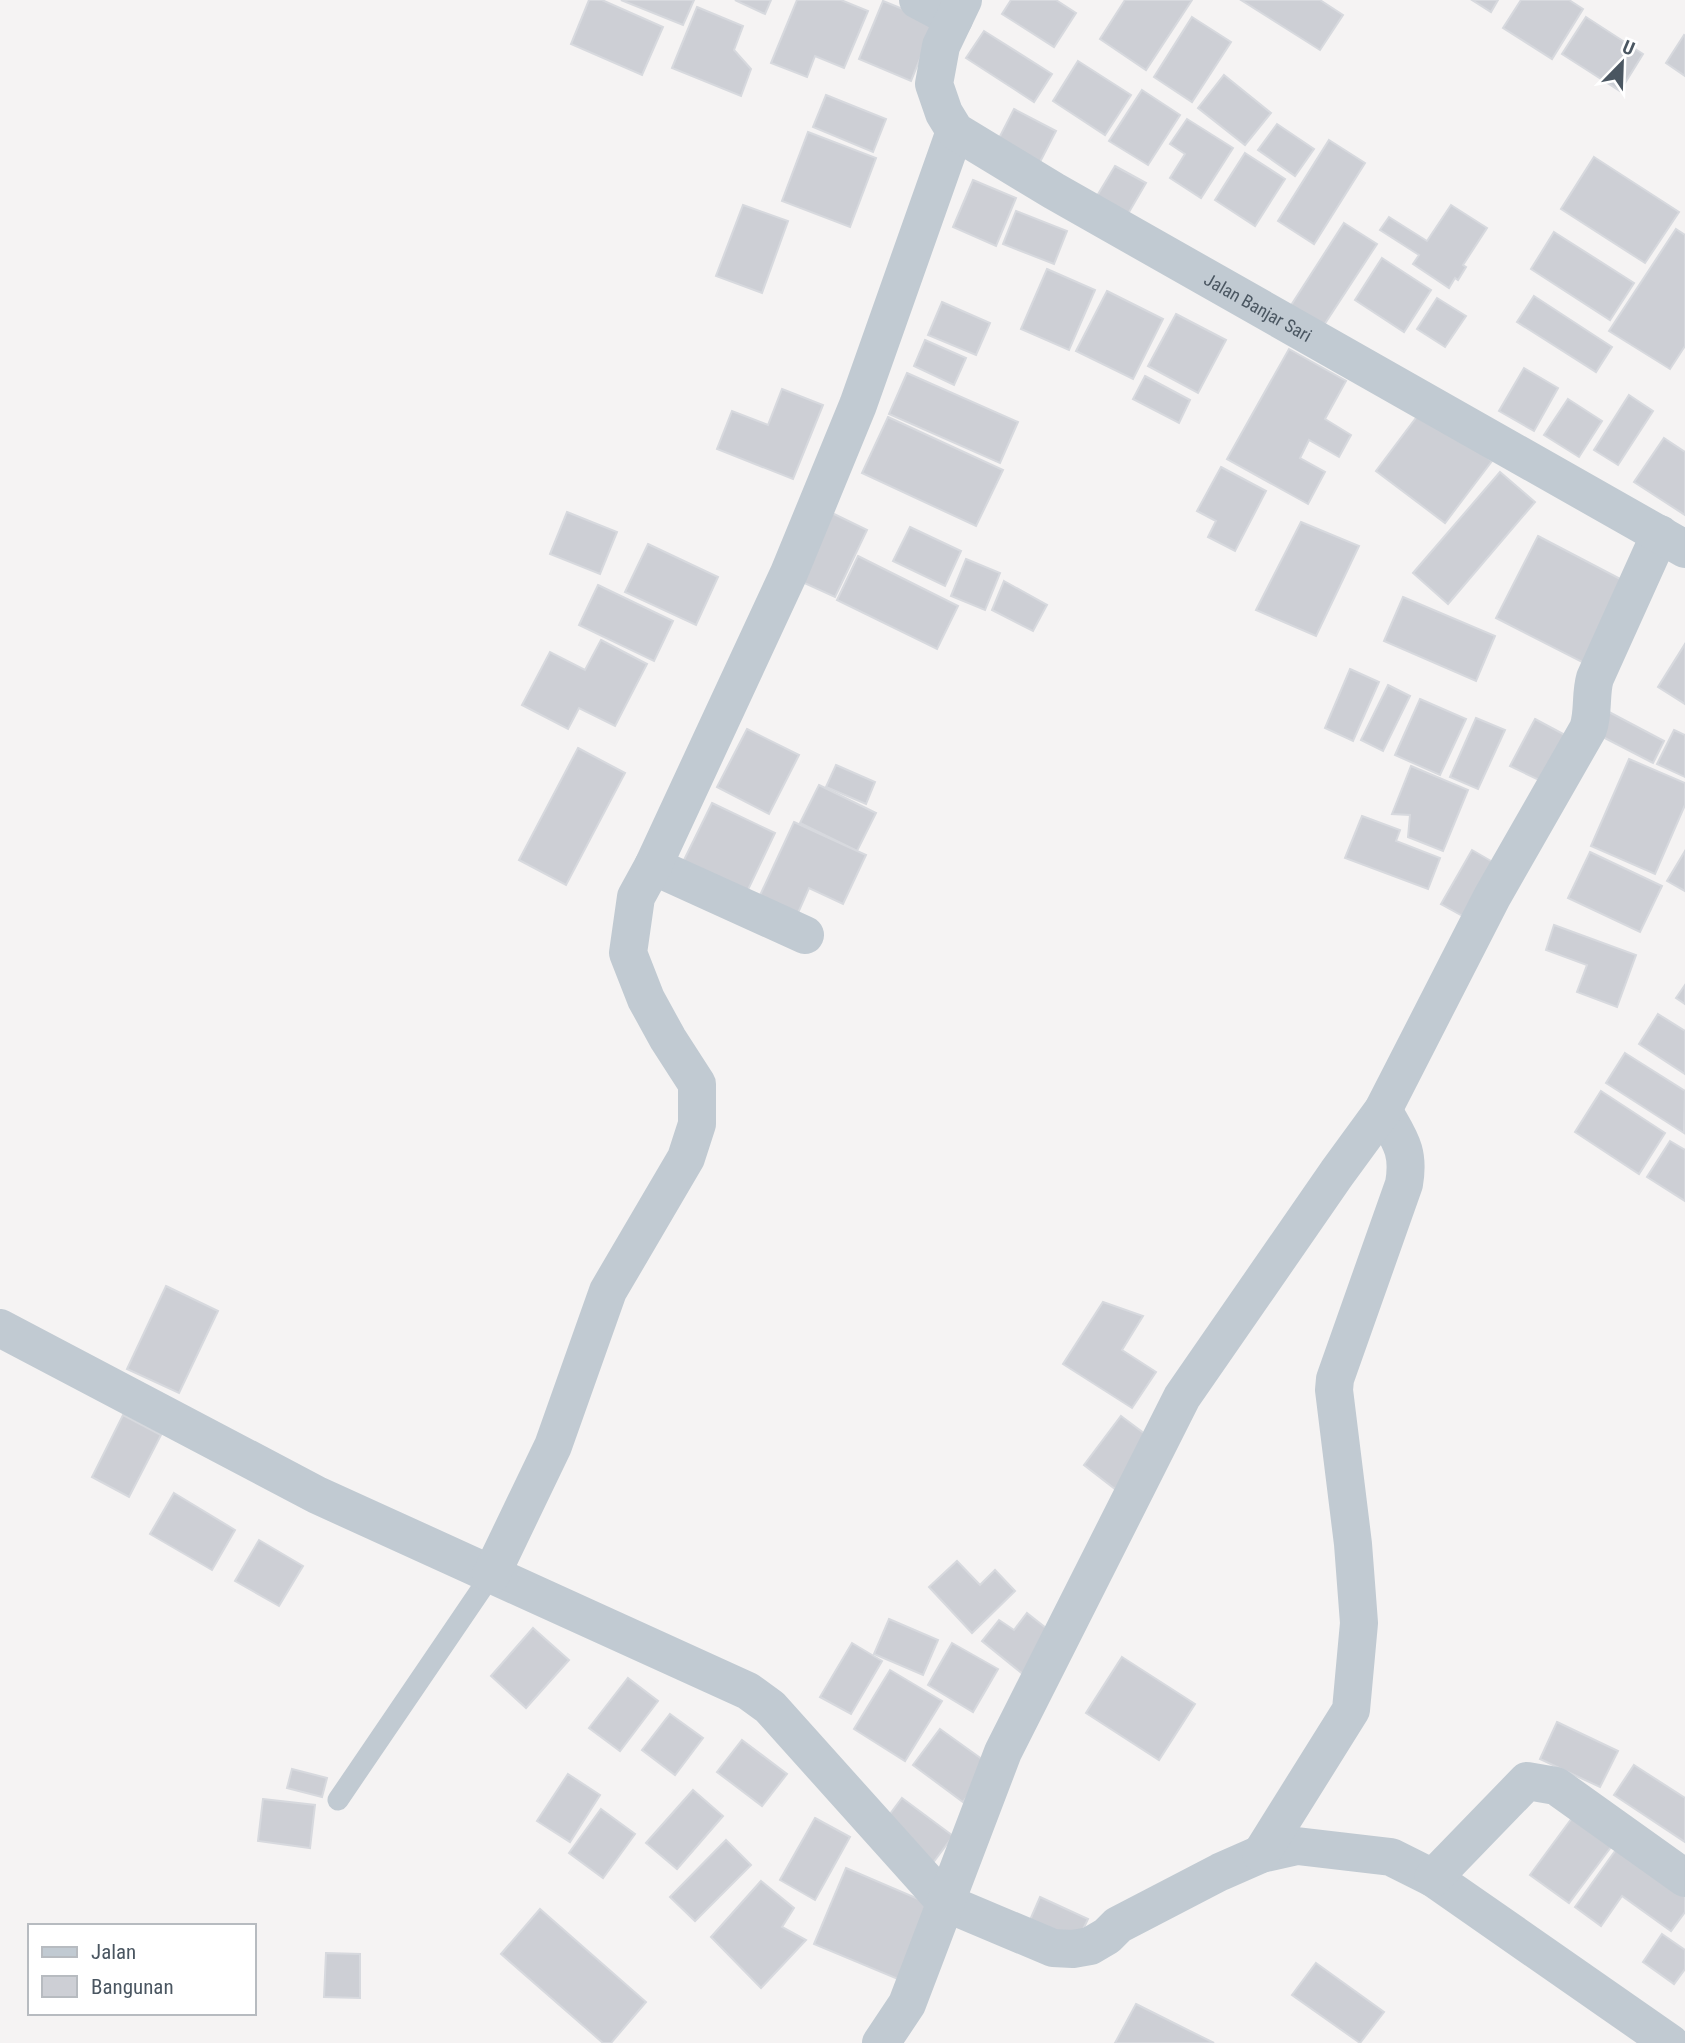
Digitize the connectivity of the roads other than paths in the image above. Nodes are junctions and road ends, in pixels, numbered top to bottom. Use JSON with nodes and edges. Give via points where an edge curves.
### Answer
{"nodes":[{"id":1,"x":918,"y":0,"type":"edge"},
{"id":2,"x":959,"y":10,"type":"edge"},
{"id":3,"x":955,"y":131,"type":"junction"},
{"id":4,"x":1672,"y":542,"type":"edge"},
{"id":5,"x":653,"y":866,"type":"junction"},
{"id":6,"x":805,"y":935,"type":"dead end"},
{"id":7,"x":1383,"y":1110,"type":"junction"},
{"id":8,"x":0,"y":1328,"type":"edge"},
{"id":9,"x":491,"y":1575,"type":"junction"},
{"id":10,"x":338,"y":1800,"type":"dead end"},
{"id":11,"x":1261,"y":1854,"type":"junction"},
{"id":12,"x":1433,"y":1878,"type":"junction"},
{"id":13,"x":1685,"y":1878,"type":"edge"},
{"id":14,"x":946,"y":1903,"type":"junction"},
{"id":15,"x":881,"y":2043,"type":"edge"},
{"id":16,"x":1670,"y":2043,"type":"edge"}],
"edges":[{"from":1,"to":2,"type":"street"},
{"from":2,"to":3,"type":"street","via":[[942,46],[934,84]]},
{"from":3,"to":4,"type":"street","name":"Jalan Banjar Sari"},
{"from":3,"to":5,"type":"street","via":[[858,405],[789,573]]},
{"from":4,"to":7,"type":"street","via":[[1595,678],[1588,729],[1492,897]]},
{"from":5,"to":6,"type":"street"},
{"from":5,"to":9,"type":"street","via":[[636,897],[628,953],[646,999],[697,1084],[697,1124],[686,1158],[608,1291],[554,1446]]},
{"from":7,"to":11,"type":"street","via":[[1404,1149],[1404,1184],[1334,1390],[1359,1623],[1351,1710]]},
{"from":7,"to":14,"type":"street","via":[[1182,1397],[1003,1752]]},
{"from":8,"to":9,"type":"street","via":[[317,1495]]},
{"from":9,"to":10,"type":"lane"},
{"from":9,"to":14,"type":"street","via":[[748,1691],[770,1707]]},
{"from":11,"to":12,"type":"street","via":[[1297,1846],[1391,1857]]},
{"from":11,"to":14,"type":"street","via":[[1118,1925],[1090,1946],[1073,1949],[1053,1948]]},
{"from":12,"to":13,"type":"street","via":[[1527,1781],[1556,1786]]},
{"from":12,"to":16,"type":"street"},
{"from":14,"to":15,"type":"street","via":[[907,2004]]}]}
